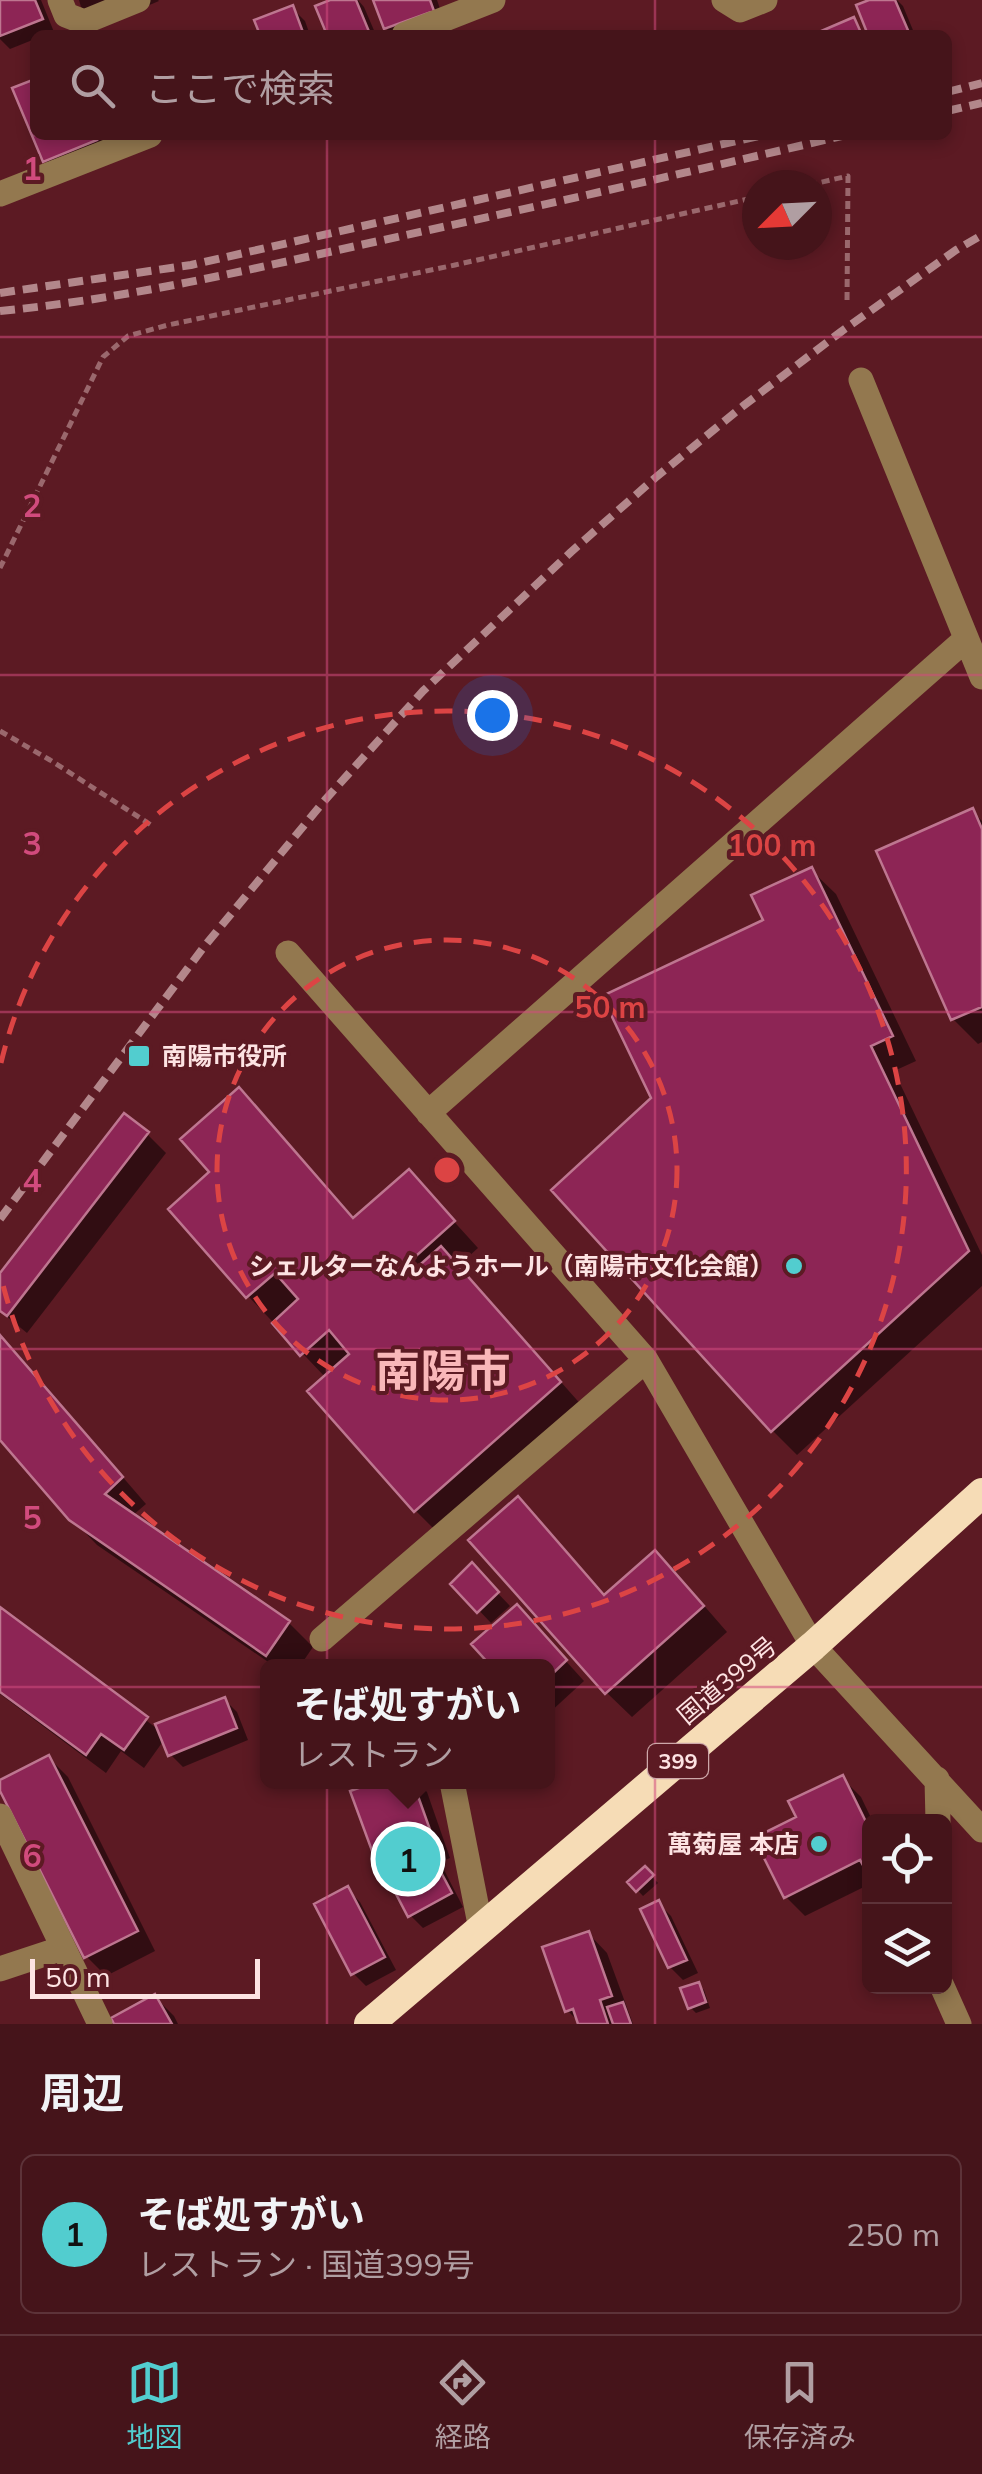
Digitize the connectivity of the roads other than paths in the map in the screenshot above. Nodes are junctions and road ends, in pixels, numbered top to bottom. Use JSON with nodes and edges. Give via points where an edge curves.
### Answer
{"nodes":[{"id":1,"x":60,"y":0,"type":"edge"},
{"id":2,"x":138,"y":0,"type":"edge"},
{"id":3,"x":493,"y":0,"type":"edge"},
{"id":4,"x":724,"y":0,"type":"edge"},
{"id":5,"x":765,"y":0,"type":"edge"},
{"id":6,"x":417,"y":30,"type":"edge"},
{"id":7,"x":137,"y":140,"type":"edge"},
{"id":8,"x":0,"y":194,"type":"edge"},
{"id":9,"x":861,"y":380,"type":"dead end"},
{"id":10,"x":966,"y":638,"type":"junction"},
{"id":11,"x":982,"y":677,"type":"edge"},
{"id":12,"x":288,"y":952,"type":"dead end"},
{"id":13,"x":428,"y":1113,"type":"junction"},
{"id":14,"x":646,"y":1360,"type":"junction"},
{"id":15,"x":982,"y":1492,"type":"edge"},
{"id":16,"x":322,"y":1639,"type":"dead end"},
{"id":17,"x":813,"y":1646,"type":"junction"},
{"id":18,"x":937,"y":1780,"type":"junction"},
{"id":19,"x":453,"y":1789,"type":"edge"},
{"id":20,"x":938,"y":1814,"type":"edge"},
{"id":21,"x":0,"y":1816,"type":"edge"},
{"id":22,"x":982,"y":1830,"type":"edge"},
{"id":23,"x":481,"y":1928,"type":"junction"},
{"id":24,"x":64,"y":1948,"type":"junction"},
{"id":25,"x":0,"y":1969,"type":"edge"},
{"id":26,"x":946,"y":1994,"type":"edge"},
{"id":27,"x":100,"y":2024,"type":"edge"},
{"id":28,"x":369,"y":2024,"type":"edge"},
{"id":29,"x":959,"y":2024,"type":"edge"}],
"edges":[{"from":1,"to":2,"type":"street","via":[[66,16],[84,22]]},
{"from":3,"to":6,"type":"street"},
{"from":4,"to":5,"type":"street","via":[[740,10]]},
{"from":7,"to":8,"type":"street"},
{"from":9,"to":10,"type":"street"},
{"from":10,"to":11,"type":"street"},
{"from":10,"to":13,"type":"street"},
{"from":12,"to":13,"type":"street"},
{"from":13,"to":14,"type":"street"},
{"from":14,"to":16,"type":"street"},
{"from":14,"to":17,"type":"street"},
{"from":15,"to":17,"type":"highway","name":"国道399号","number":"399"},
{"from":17,"to":18,"type":"street"},
{"from":17,"to":23,"type":"highway","name":"国道399号","number":"399"},
{"from":18,"to":20,"type":"street"},
{"from":18,"to":22,"type":"street"},
{"from":19,"to":23,"type":"street"},
{"from":21,"to":24,"type":"street"},
{"from":23,"to":28,"type":"highway","name":"国道399号","number":"399"},
{"from":24,"to":25,"type":"street"},
{"from":24,"to":27,"type":"street"},
{"from":26,"to":29,"type":"street"}]}
